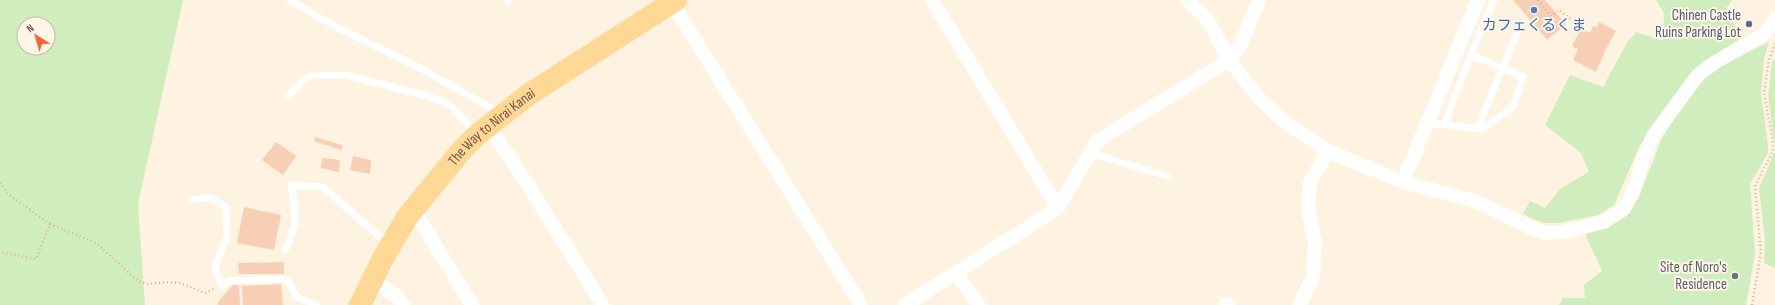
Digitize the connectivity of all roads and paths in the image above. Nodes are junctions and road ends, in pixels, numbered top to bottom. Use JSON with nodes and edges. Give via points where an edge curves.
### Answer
{"nodes":[{"id":1,"x":290,"y":0,"type":"edge"},
{"id":2,"x":932,"y":0,"type":"edge"},
{"id":3,"x":1187,"y":0,"type":"edge"},
{"id":4,"x":1258,"y":0,"type":"edge"},
{"id":5,"x":1478,"y":0,"type":"edge"},
{"id":6,"x":1494,"y":0,"type":"edge"},
{"id":7,"x":1538,"y":0,"type":"edge"},
{"id":8,"x":674,"y":1,"type":"edge"},
{"id":9,"x":1775,"y":19,"type":"edge"},
{"id":10,"x":1573,"y":22,"type":"dead end"},
{"id":11,"x":1518,"y":30,"type":"dead end"},
{"id":12,"x":1775,"y":44,"type":"edge"},
{"id":13,"x":1472,"y":55,"type":"junction"},
{"id":14,"x":1230,"y":60,"type":"junction"},
{"id":15,"x":1502,"y":68,"type":"junction"},
{"id":16,"x":287,"y":97,"type":"dead end"},
{"id":17,"x":502,"y":114,"type":"junction"},
{"id":18,"x":1428,"y":123,"type":"junction"},
{"id":19,"x":1444,"y":125,"type":"junction"},
{"id":20,"x":1477,"y":129,"type":"junction"},
{"id":21,"x":481,"y":131,"type":"junction"},
{"id":22,"x":1328,"y":151,"type":"junction"},
{"id":23,"x":1091,"y":153,"type":"junction"},
{"id":24,"x":1169,"y":176,"type":"dead end"},
{"id":25,"x":1403,"y":182,"type":"junction"},
{"id":26,"x":0,"y":183,"type":"edge"},
{"id":27,"x":191,"y":200,"type":"dead end"},
{"id":28,"x":1058,"y":208,"type":"junction"},
{"id":29,"x":414,"y":210,"type":"junction"},
{"id":30,"x":50,"y":224,"type":"junction"},
{"id":31,"x":390,"y":246,"type":"junction"},
{"id":32,"x":285,"y":250,"type":"dead end"},
{"id":33,"x":0,"y":252,"type":"edge"},
{"id":34,"x":956,"y":273,"type":"junction"},
{"id":35,"x":372,"y":280,"type":"junction"},
{"id":36,"x":223,"y":286,"type":"junction"},
{"id":37,"x":318,"y":305,"type":"edge"},
{"id":38,"x":360,"y":305,"type":"edge"},
{"id":39,"x":403,"y":305,"type":"edge"},
{"id":40,"x":472,"y":305,"type":"edge"},
{"id":41,"x":603,"y":305,"type":"edge"},
{"id":42,"x":861,"y":305,"type":"edge"},
{"id":43,"x":905,"y":305,"type":"edge"},
{"id":44,"x":979,"y":305,"type":"edge"},
{"id":45,"x":1299,"y":305,"type":"edge"},
{"id":46,"x":1752,"y":305,"type":"edge"}],
"edges":[{"from":1,"to":17,"type":"lane"},
{"from":2,"to":28,"type":"street"},
{"from":3,"to":14,"type":"street","via":[[1208,20]]},
{"from":4,"to":14,"type":"street","via":[[1241,44]]},
{"from":5,"to":18,"type":"street"},
{"from":6,"to":13,"type":"lane"},
{"from":7,"to":10,"type":"path","via":[[1551,16],[1559,10]]},
{"from":8,"to":17,"type":"main road","name":"The Way to Nirai Kanai","via":[[556,76]]},
{"from":8,"to":42,"type":"street"},
{"from":9,"to":25,"type":"street","via":[[1763,35],[1698,75],[1652,136],[1634,190],[1624,209],[1604,222],[1564,232],[1545,233],[1478,202]]},
{"from":11,"to":15,"type":"lane"},
{"from":12,"to":46,"type":"path","via":[[1769,60],[1764,93],[1772,151],[1755,186],[1761,252]]},
{"from":13,"to":15,"type":"lane"},
{"from":13,"to":19,"type":"lane"},
{"from":14,"to":22,"type":"street","via":[[1259,98],[1284,122]]},
{"from":14,"to":23,"type":"street","via":[[1098,141]]},
{"from":15,"to":20,"type":"lane"},
{"from":15,"to":20,"type":"lane","via":[[1523,77],[1513,107],[1482,129]]},
{"from":16,"to":21,"type":"lane","via":[[303,80],[314,75],[347,75],[434,98],[452,107]]},
{"from":17,"to":21,"type":"main road","name":"The Way to Nirai Kanai"},
{"from":18,"to":19,"type":"lane"},
{"from":18,"to":25,"type":"street"},
{"from":19,"to":20,"type":"lane"},
{"from":21,"to":29,"type":"main road","name":"The Way to Nirai Kanai","via":[[462,150]]},
{"from":21,"to":41,"type":"street","via":[[496,138]]},
{"from":22,"to":25,"type":"street"},
{"from":22,"to":45,"type":"street","via":[[1310,182],[1308,207],[1315,243],[1313,277]]},
{"from":23,"to":24,"type":"lane"},
{"from":23,"to":28,"type":"street"},
{"from":26,"to":30,"type":"path","via":[[8,194]]},
{"from":27,"to":36,"type":"lane","via":[[210,197],[226,207],[227,234],[215,264],[216,278]]},
{"from":28,"to":34,"type":"street"},
{"from":29,"to":31,"type":"main road","name":"The Way to Nirai Kanai"},
{"from":29,"to":40,"type":"street"},
{"from":30,"to":33,"type":"path","via":[[36,259]]},
{"from":30,"to":36,"type":"path","via":[[96,243],[138,281],[148,284],[180,283],[205,293]]},
{"from":31,"to":32,"type":"lane","via":[[323,187],[291,185],[296,221],[293,235]]},
{"from":31,"to":35,"type":"main road","name":"The Way to Nirai Kanai"},
{"from":34,"to":43,"type":"street"},
{"from":34,"to":44,"type":"street"},
{"from":35,"to":38,"type":"main road","name":"The Way to Nirai Kanai"},
{"from":35,"to":39,"type":"street","via":[[397,296]]},
{"from":36,"to":37,"type":"lane","via":[[229,281],[283,279],[289,281],[296,297]]}]}
